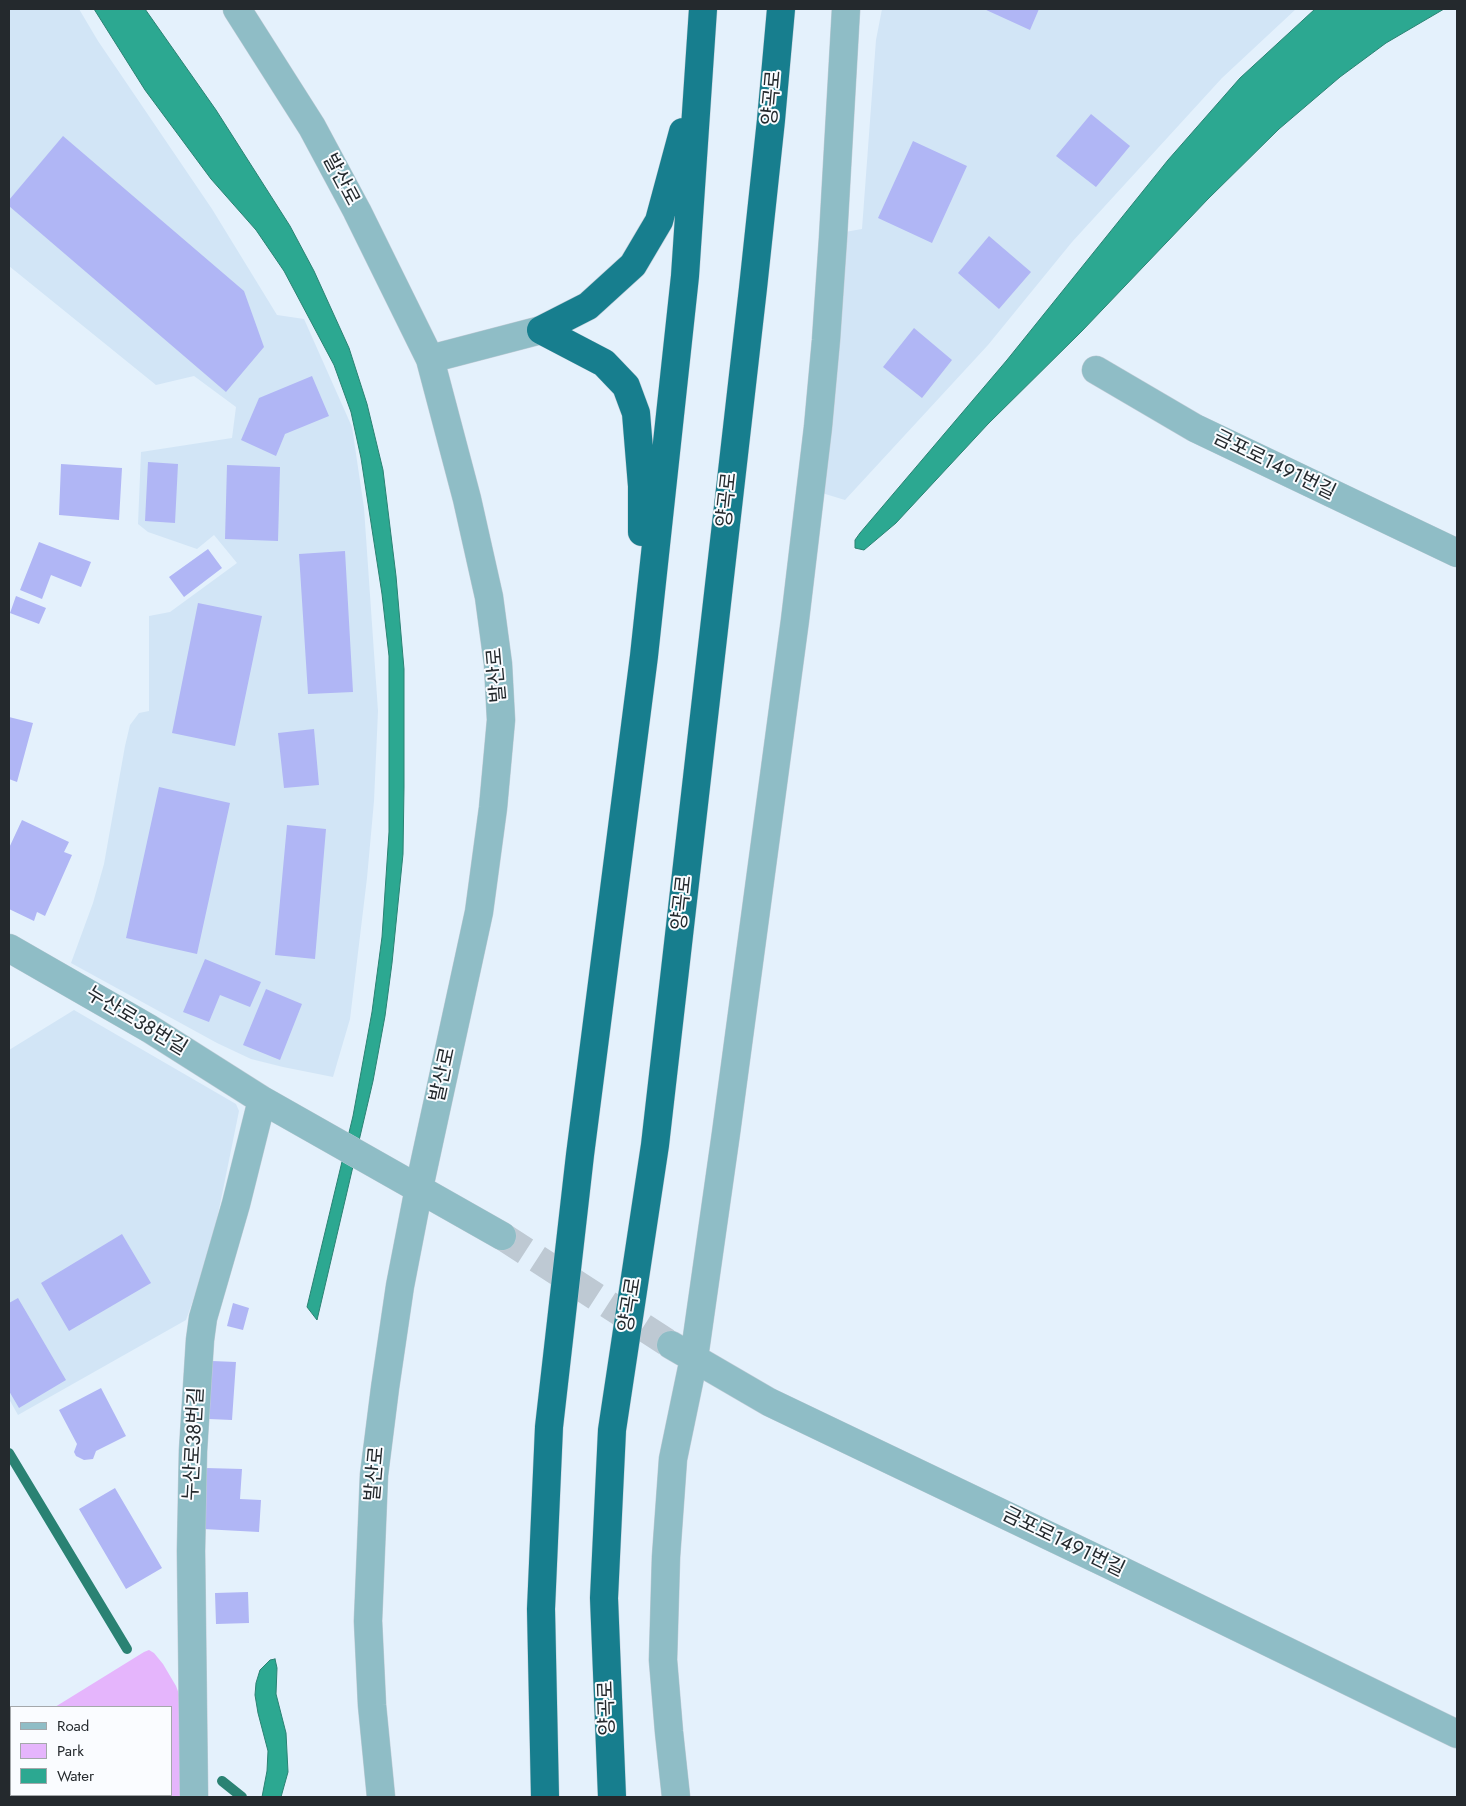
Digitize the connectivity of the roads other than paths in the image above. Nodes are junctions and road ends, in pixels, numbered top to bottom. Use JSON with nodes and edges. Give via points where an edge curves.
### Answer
{"nodes":[{"id":1,"x":237,"y":9,"type":"edge"},
{"id":2,"x":703,"y":9,"type":"edge"},
{"id":3,"x":780,"y":9,"type":"edge"},
{"id":4,"x":846,"y":9,"type":"edge"},
{"id":5,"x":699,"y":73,"type":"junction"},
{"id":6,"x":541,"y":330,"type":"junction"},
{"id":7,"x":430,"y":359,"type":"junction"},
{"id":8,"x":1096,"y":370,"type":"dead end"},
{"id":9,"x":1457,"y":553,"type":"edge"},
{"id":10,"x":644,"y":656,"type":"junction"},
{"id":11,"x":9,"y":948,"type":"edge"},
{"id":12,"x":262,"y":1100,"type":"junction"},
{"id":13,"x":419,"y":1188,"type":"junction"},
{"id":14,"x":502,"y":1236,"type":"tunnel mouth"},
{"id":15,"x":682,"y":1352,"type":"junction"},
{"id":16,"x":1457,"y":1734,"type":"edge"},
{"id":17,"x":194,"y":1797,"type":"edge"},
{"id":18,"x":381,"y":1797,"type":"edge"},
{"id":19,"x":545,"y":1797,"type":"edge"},
{"id":20,"x":612,"y":1797,"type":"edge"},
{"id":21,"x":676,"y":1797,"type":"edge"}],
"edges":[{"from":1,"to":7,"type":"street","name":"발산로","via":[[312,127]]},
{"from":2,"to":5,"type":"highway"},
{"from":3,"to":20,"type":"highway","name":"양곡로","via":[[754,278],[655,1145],[612,1430],[604,1598]]},
{"from":4,"to":15,"type":"street","via":[[826,340],[795,620],[726,1133]]},
{"from":5,"to":6,"type":"highway","via":[[659,221],[633,265],[588,306]]},
{"from":5,"to":10,"type":"highway","via":[[685,276]]},
{"from":6,"to":7,"type":"street"},
{"from":6,"to":10,"type":"highway","via":[[604,363],[626,386],[636,413],[642,486]]},
{"from":7,"to":13,"type":"street","name":"발산로","via":[[489,597],[501,720],[479,912]]},
{"from":8,"to":9,"type":"street","name":"금포로1491번길","via":[[1195,428]]},
{"from":10,"to":19,"type":"highway","via":[[549,1427],[541,1609]]},
{"from":11,"to":12,"type":"street","name":"누산로38번길","via":[[150,1029]]},
{"from":12,"to":13,"type":"street","name":"누산로38번길"},
{"from":12,"to":17,"type":"street","name":"누산로38번길","via":[[203,1318],[200,1340],[191,1551]]},
{"from":13,"to":14,"type":"street","name":"누산로38번길"},
{"from":13,"to":18,"type":"street","name":"발산로","via":[[400,1286],[374,1476],[368,1621]]},
{"from":15,"to":16,"type":"street","name":"금포로1491번길","via":[[823,1429]]},
{"from":15,"to":21,"type":"street","via":[[666,1557],[664,1660]]}]}
